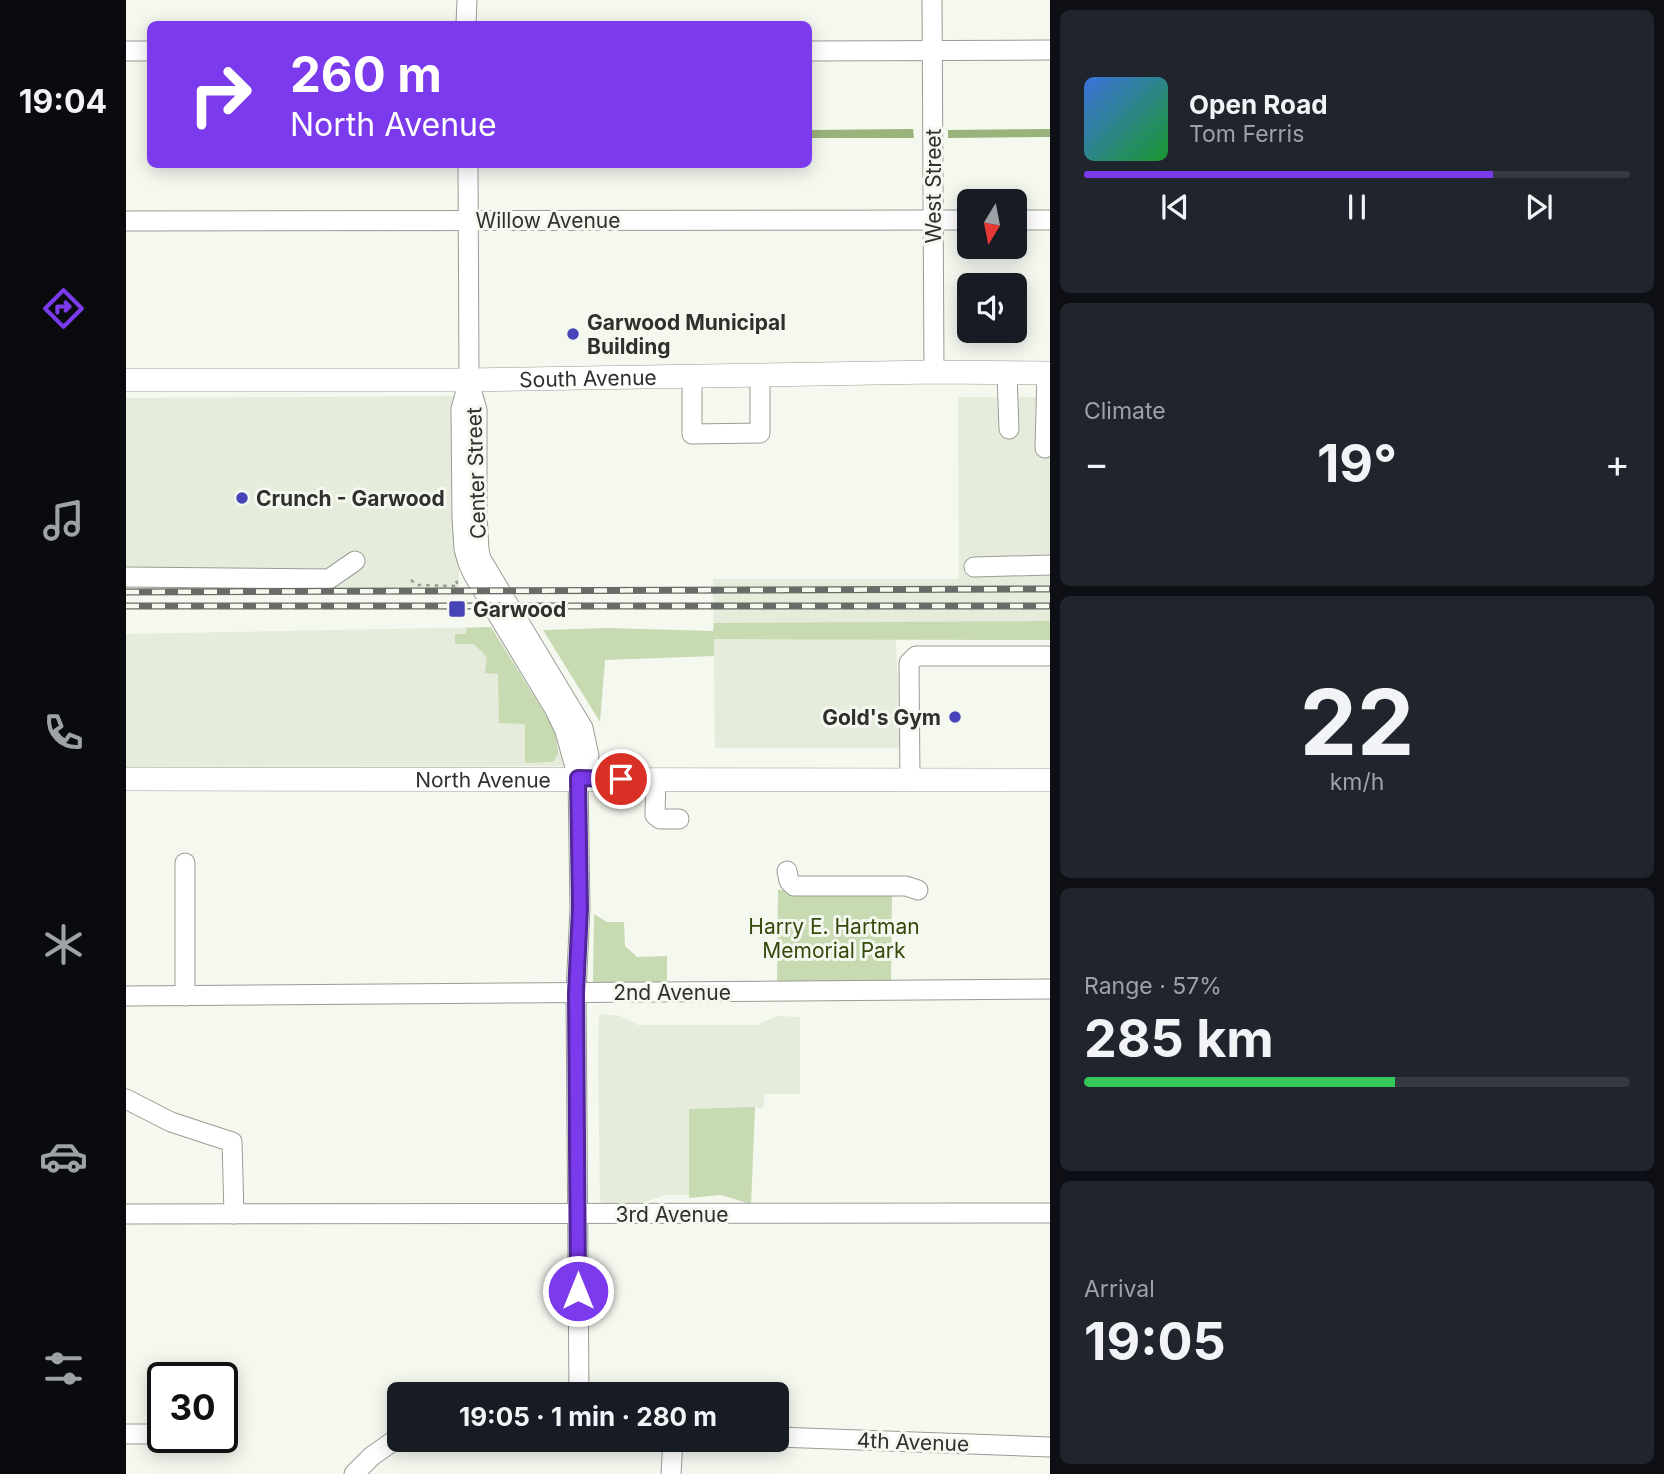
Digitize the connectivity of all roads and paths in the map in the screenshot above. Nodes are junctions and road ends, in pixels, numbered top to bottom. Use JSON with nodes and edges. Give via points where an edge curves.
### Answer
{"nodes":[{"id":1,"x":467,"y":0,"type":"edge"},
{"id":2,"x":932,"y":0,"type":"edge"},
{"id":3,"x":467,"y":21,"type":"edge"},
{"id":4,"x":1050,"y":50,"type":"edge"},
{"id":5,"x":126,"y":51,"type":"edge"},
{"id":6,"x":147,"y":51,"type":"edge"},
{"id":7,"x":812,"y":51,"type":"edge"},
{"id":8,"x":933,"y":51,"type":"junction"},
{"id":9,"x":468,"y":168,"type":"edge"},
{"id":10,"x":469,"y":220,"type":"junction"},
{"id":11,"x":933,"y":220,"type":"junction"},
{"id":12,"x":957,"y":220,"type":"edge"},
{"id":13,"x":1027,"y":220,"type":"edge"},
{"id":14,"x":1050,"y":220,"type":"edge"},
{"id":15,"x":126,"y":221,"type":"edge"},
{"id":16,"x":934,"y":372,"type":"junction"},
{"id":17,"x":1007,"y":373,"type":"junction"},
{"id":18,"x":1048,"y":373,"type":"edge"},
{"id":19,"x":692,"y":376,"type":"junction"},
{"id":20,"x":760,"y":376,"type":"junction"},
{"id":21,"x":126,"y":380,"type":"edge"},
{"id":22,"x":468,"y":380,"type":"junction"},
{"id":23,"x":1009,"y":429,"type":"dead end"},
{"id":24,"x":1045,"y":449,"type":"dead end"},
{"id":25,"x":355,"y":561,"type":"dead end"},
{"id":26,"x":1050,"y":565,"type":"edge"},
{"id":27,"x":974,"y":567,"type":"dead end"},
{"id":28,"x":455,"y":575,"type":"dead end"},
{"id":29,"x":126,"y":577,"type":"edge"},
{"id":30,"x":411,"y":580,"type":"dead end"},
{"id":31,"x":1047,"y":656,"type":"dead end"},
{"id":32,"x":578,"y":778,"type":"junction"},
{"id":33,"x":126,"y":779,"type":"edge"},
{"id":34,"x":656,"y":779,"type":"junction"},
{"id":35,"x":910,"y":780,"type":"junction"},
{"id":36,"x":1050,"y":780,"type":"edge"},
{"id":37,"x":679,"y":819,"type":"dead end"},
{"id":38,"x":185,"y":863,"type":"dead end"},
{"id":39,"x":787,"y":872,"type":"dead end"},
{"id":40,"x":918,"y":890,"type":"dead end"},
{"id":41,"x":1050,"y":989,"type":"edge"},
{"id":42,"x":576,"y":993,"type":"junction"},
{"id":43,"x":126,"y":996,"type":"edge"},
{"id":44,"x":185,"y":996,"type":"junction"},
{"id":45,"x":126,"y":1098,"type":"edge"},
{"id":46,"x":1050,"y":1213,"type":"edge"},
{"id":47,"x":126,"y":1214,"type":"edge"},
{"id":48,"x":234,"y":1214,"type":"junction"},
{"id":49,"x":578,"y":1214,"type":"junction"},
{"id":50,"x":579,"y":1382,"type":"edge"},
{"id":51,"x":126,"y":1434,"type":"edge"},
{"id":52,"x":147,"y":1434,"type":"edge"},
{"id":53,"x":789,"y":1437,"type":"edge"},
{"id":54,"x":387,"y":1445,"type":"edge"},
{"id":55,"x":1050,"y":1447,"type":"edge"},
{"id":56,"x":672,"y":1452,"type":"edge"},
{"id":57,"x":354,"y":1474,"type":"edge"},
{"id":58,"x":671,"y":1474,"type":"edge"}],
"edges":[{"from":1,"to":3,"type":"street"},
{"from":2,"to":8,"type":"street","name":"West Street"},
{"from":4,"to":8,"type":"street"},
{"from":5,"to":6,"type":"street"},
{"from":7,"to":8,"type":"street"},
{"from":8,"to":11,"type":"street","name":"West Street"},
{"from":9,"to":10,"type":"street","name":"Center Street"},
{"from":10,"to":11,"type":"street","name":"Willow Avenue"},
{"from":10,"to":15,"type":"street","name":"Willow Avenue"},
{"from":10,"to":22,"type":"street","name":"Center Street"},
{"from":11,"to":12,"type":"street","name":"Willow Avenue"},
{"from":11,"to":16,"type":"street","name":"West Street"},
{"from":13,"to":14,"type":"street"},
{"from":16,"to":17,"type":"main road","name":"South Avenue"},
{"from":16,"to":20,"type":"main road","name":"South Avenue"},
{"from":17,"to":18,"type":"main road","name":"South Avenue"},
{"from":17,"to":23,"type":"street"},
{"from":18,"to":24,"type":"street"},
{"from":19,"to":20,"type":"main road","name":"South Avenue"},
{"from":19,"to":20,"type":"street","via":[[692,433],[760,433]]},
{"from":19,"to":22,"type":"main road","name":"South Avenue"},
{"from":21,"to":22,"type":"main road","name":"South Avenue"},
{"from":22,"to":32,"type":"street","name":"Center Street","via":[[477,410],[481,559],[583,728],[589,756]]},
{"from":25,"to":29,"type":"street","via":[[330,579]]},
{"from":26,"to":27,"type":"street"},
{"from":28,"to":30,"type":"path","via":[[458,586],[417,585]]},
{"from":31,"to":35,"type":"street","via":[[916,656],[909,663]]},
{"from":32,"to":33,"type":"main road","name":"North Avenue"},
{"from":32,"to":34,"type":"main road","name":"North Avenue"},
{"from":32,"to":42,"type":"street","name":"Center Street"},
{"from":34,"to":35,"type":"main road","name":"North Avenue"},
{"from":34,"to":37,"type":"street","via":[[655,815]]},
{"from":35,"to":36,"type":"main road","name":"North Avenue"},
{"from":38,"to":44,"type":"street"},
{"from":39,"to":40,"type":"street","via":[[794,886]]},
{"from":41,"to":42,"type":"street","name":"2nd Avenue"},
{"from":42,"to":44,"type":"street","name":"2nd Avenue"},
{"from":42,"to":49,"type":"street","name":"Center Street"},
{"from":43,"to":44,"type":"street","name":"2nd Avenue"},
{"from":45,"to":48,"type":"street","via":[[171,1122],[232,1142]]},
{"from":46,"to":49,"type":"street","name":"3rd Avenue"},
{"from":47,"to":48,"type":"street","name":"3rd Avenue"},
{"from":48,"to":49,"type":"street","name":"3rd Avenue"},
{"from":49,"to":50,"type":"street","name":"Center Street"},
{"from":51,"to":52,"type":"street"},
{"from":53,"to":55,"type":"street","name":"4th Avenue"},
{"from":54,"to":57,"type":"street"},
{"from":56,"to":58,"type":"street"}]}
